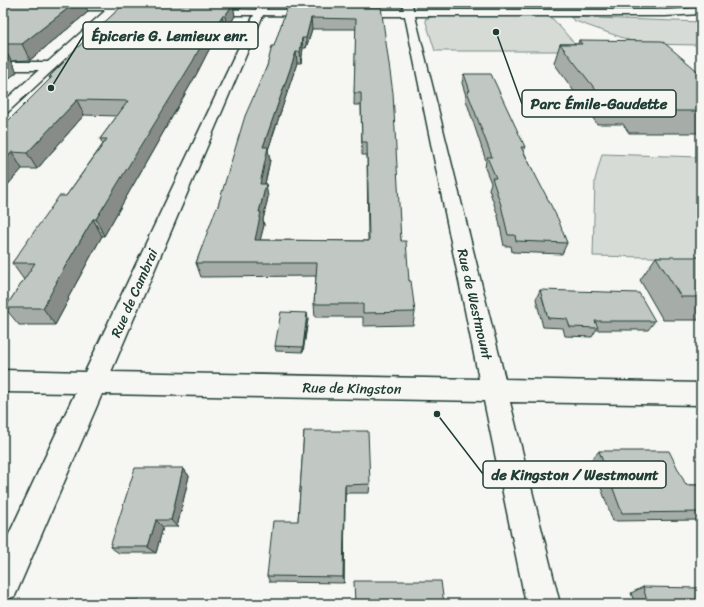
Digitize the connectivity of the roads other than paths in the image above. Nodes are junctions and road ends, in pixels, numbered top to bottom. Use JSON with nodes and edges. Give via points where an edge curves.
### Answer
{"nodes":[{"id":1,"x":554,"y":3,"type":"edge"},
{"id":2,"x":3,"y":7,"type":"edge"},
{"id":3,"x":262,"y":8,"type":"edge"},
{"id":4,"x":408,"y":8,"type":"edge"},
{"id":5,"x":118,"y":9,"type":"edge"},
{"id":6,"x":701,"y":11,"type":"edge"},
{"id":7,"x":198,"y":12,"type":"edge"},
{"id":8,"x":327,"y":13,"type":"edge"},
{"id":9,"x":343,"y":13,"type":"edge"},
{"id":10,"x":561,"y":13,"type":"junction"},
{"id":11,"x":3,"y":66,"type":"edge"},
{"id":12,"x":50,"y":66,"type":"junction"},
{"id":13,"x":3,"y":109,"type":"edge"},
{"id":14,"x":3,"y":381,"type":"edge"},
{"id":15,"x":93,"y":383,"type":"junction"},
{"id":16,"x":495,"y":391,"type":"junction"},
{"id":17,"x":701,"y":394,"type":"edge"},
{"id":18,"x":3,"y":584,"type":"edge"},
{"id":19,"x":544,"y":604,"type":"edge"}],
"edges":[{"from":1,"to":10,"type":"street"},
{"from":2,"to":5,"type":"street"},
{"from":3,"to":7,"type":"street"},
{"from":3,"to":8,"type":"street"},
{"from":3,"to":15,"type":"street","name":"Rue de Cambrai"},
{"from":4,"to":9,"type":"street"},
{"from":4,"to":10,"type":"street"},
{"from":4,"to":16,"type":"street","name":"Rue de Westmount"},
{"from":5,"to":12,"type":"street"},
{"from":6,"to":10,"type":"street"},
{"from":11,"to":12,"type":"street"},
{"from":12,"to":13,"type":"street"},
{"from":14,"to":15,"type":"street","name":"Rue de Kingston"},
{"from":15,"to":16,"type":"street","name":"Rue de Kingston"},
{"from":15,"to":18,"type":"street","name":"Rue de Cambrai"},
{"from":16,"to":17,"type":"street","name":"Rue de Kingston"},
{"from":16,"to":19,"type":"street","name":"Rue de Westmount"}]}
